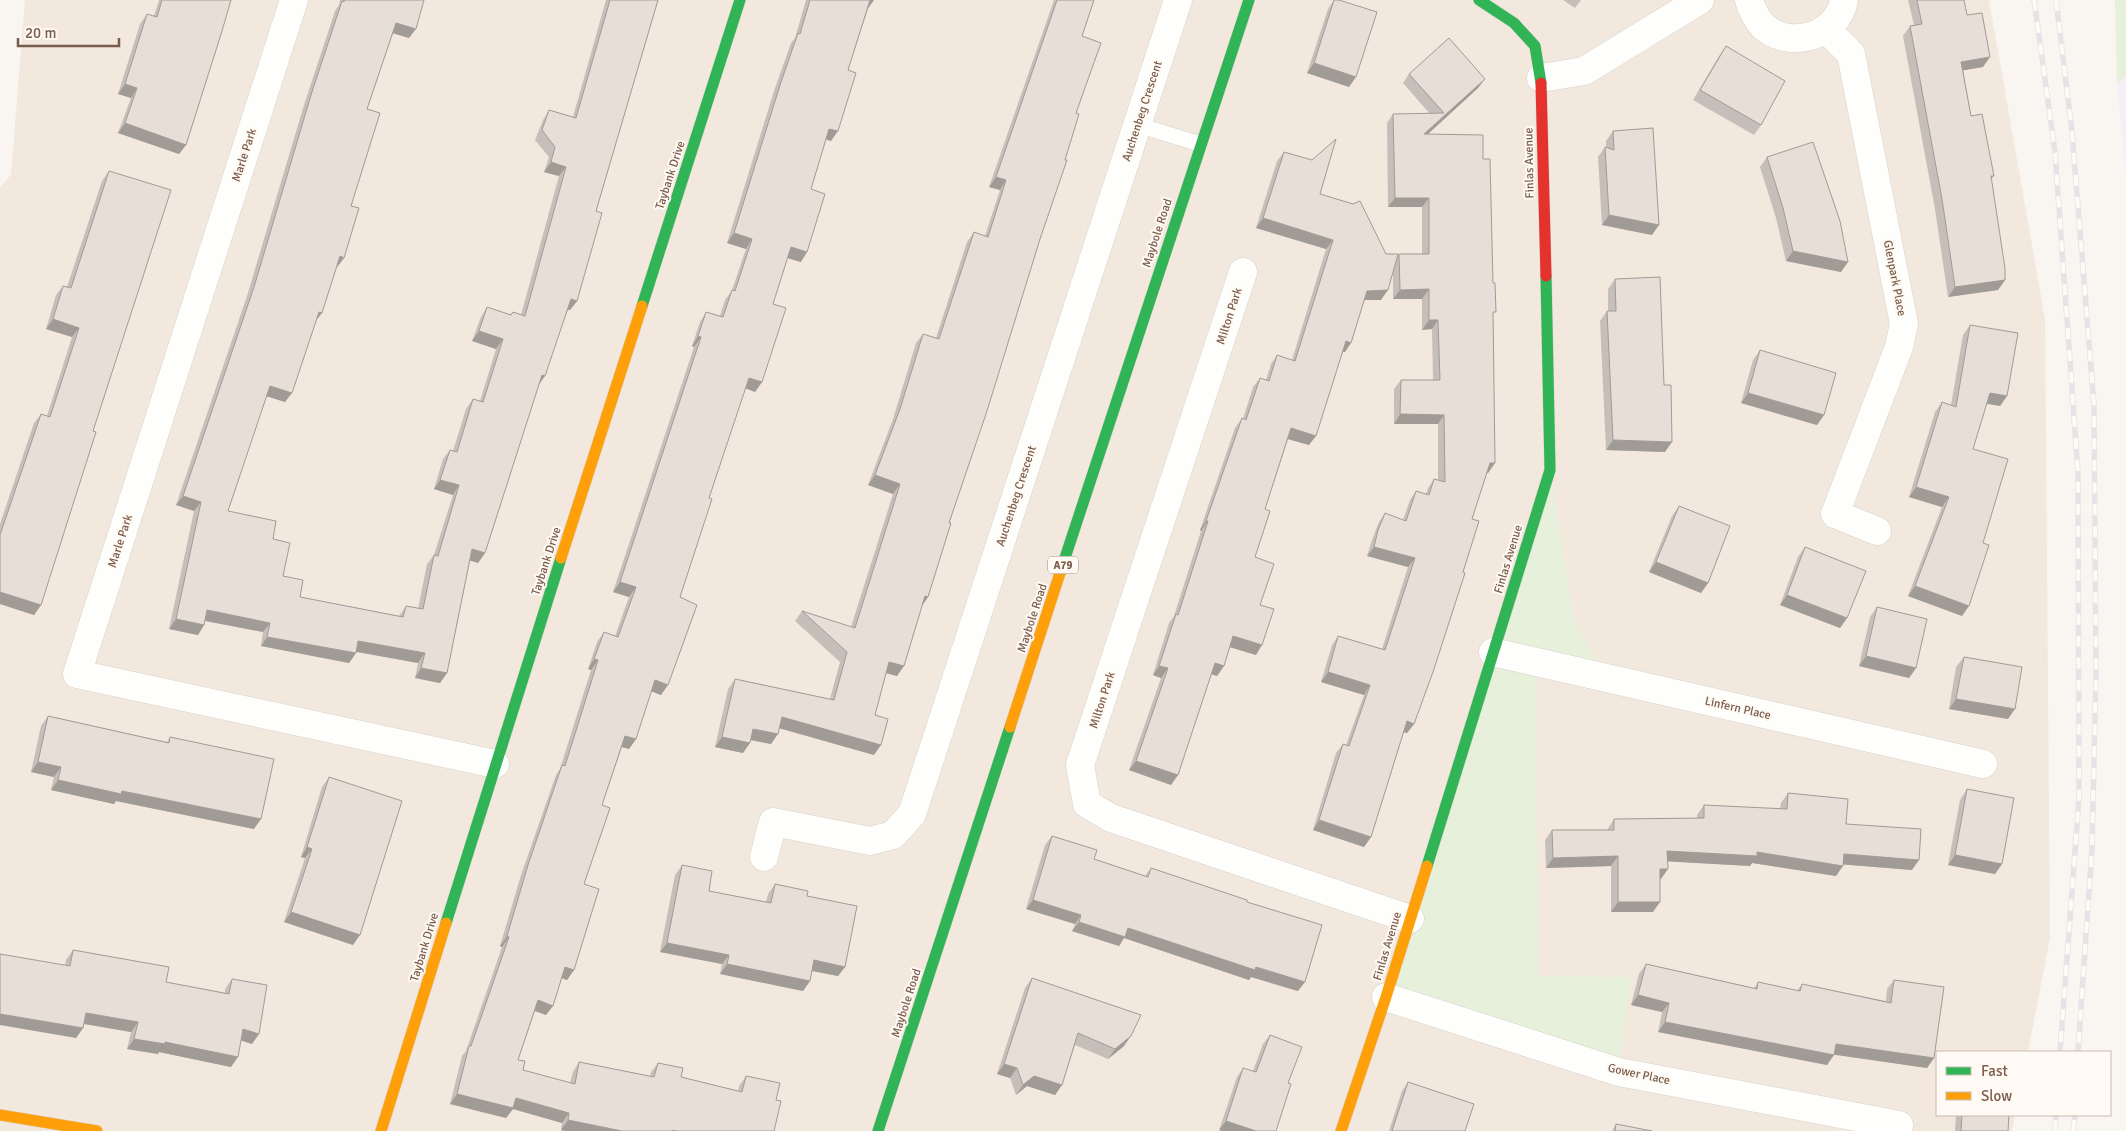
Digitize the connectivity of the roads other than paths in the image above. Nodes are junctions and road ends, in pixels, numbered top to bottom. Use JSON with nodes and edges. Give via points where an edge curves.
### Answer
{"nodes":[{"id":1,"x":294,"y":0,"type":"edge"},
{"id":2,"x":740,"y":0,"type":"edge"},
{"id":3,"x":1178,"y":0,"type":"edge"},
{"id":4,"x":1249,"y":0,"type":"edge"},
{"id":5,"x":1479,"y":0,"type":"edge"},
{"id":6,"x":1700,"y":0,"type":"edge"},
{"id":7,"x":1749,"y":0,"type":"edge"},
{"id":8,"x":1844,"y":0,"type":"edge"},
{"id":9,"x":1826,"y":29,"type":"junction"},
{"id":10,"x":1541,"y":78,"type":"junction"},
{"id":11,"x":1138,"y":125,"type":"junction"},
{"id":12,"x":1200,"y":144,"type":"junction"},
{"id":13,"x":1244,"y":272,"type":"dead end"},
{"id":14,"x":1877,"y":531,"type":"dead end"},
{"id":15,"x":1493,"y":652,"type":"junction"},
{"id":16,"x":495,"y":764,"type":"junction"},
{"id":17,"x":1983,"y":764,"type":"dead end"},
{"id":18,"x":764,"y":857,"type":"dead end"},
{"id":19,"x":1410,"y":919,"type":"junction"},
{"id":20,"x":1386,"y":997,"type":"junction"},
{"id":21,"x":0,"y":1115,"type":"edge"},
{"id":22,"x":1899,"y":1125,"type":"dead end"},
{"id":23,"x":97,"y":1131,"type":"edge"},
{"id":24,"x":381,"y":1131,"type":"edge"},
{"id":25,"x":878,"y":1131,"type":"edge"},
{"id":26,"x":1341,"y":1131,"type":"edge"}],
"edges":[{"from":1,"to":16,"type":"street","name":"Marle Park","via":[[77,674]]},
{"from":2,"to":16,"type":"street","name":"Taybank Drive"},
{"from":3,"to":11,"type":"street","name":"Auchenbeg Crescent"},
{"from":4,"to":12,"type":"street","name":"Maybole Road","number":"A79"},
{"from":5,"to":10,"type":"street","name":"Finlas Avenue","via":[[1514,23],[1535,46]]},
{"from":6,"to":10,"type":"street","via":[[1584,71]]},
{"from":7,"to":9,"type":"street","via":[[1754,14],[1765,27],[1779,35],[1795,39],[1812,37]]},
{"from":8,"to":9,"type":"street","via":[[1838,18]]},
{"from":9,"to":14,"type":"street","name":"Glenpark Place","via":[[1851,54],[1904,324],[1899,347],[1835,514]]},
{"from":10,"to":15,"type":"street","name":"Finlas Avenue","via":[[1550,470]]},
{"from":11,"to":12,"type":"lane"},
{"from":11,"to":18,"type":"street","name":"Auchenbeg Crescent","via":[[912,814],[893,835],[870,841],[774,822]]},
{"from":12,"to":25,"type":"street","name":"Maybole Road","number":"A79"},
{"from":13,"to":19,"type":"street","name":"Milton Park","via":[[1080,765],[1087,804],[1111,818]]},
{"from":15,"to":17,"type":"street","name":"Linfern Place"},
{"from":15,"to":19,"type":"street","name":"Finlas Avenue"},
{"from":16,"to":24,"type":"street","name":"Taybank Drive"},
{"from":19,"to":20,"type":"street","name":"Finlas Avenue"},
{"from":20,"to":22,"type":"street","name":"Gower Place","via":[[1619,1072]]},
{"from":20,"to":26,"type":"street","name":"Finlas Avenue"},
{"from":21,"to":23,"type":"street"}]}
